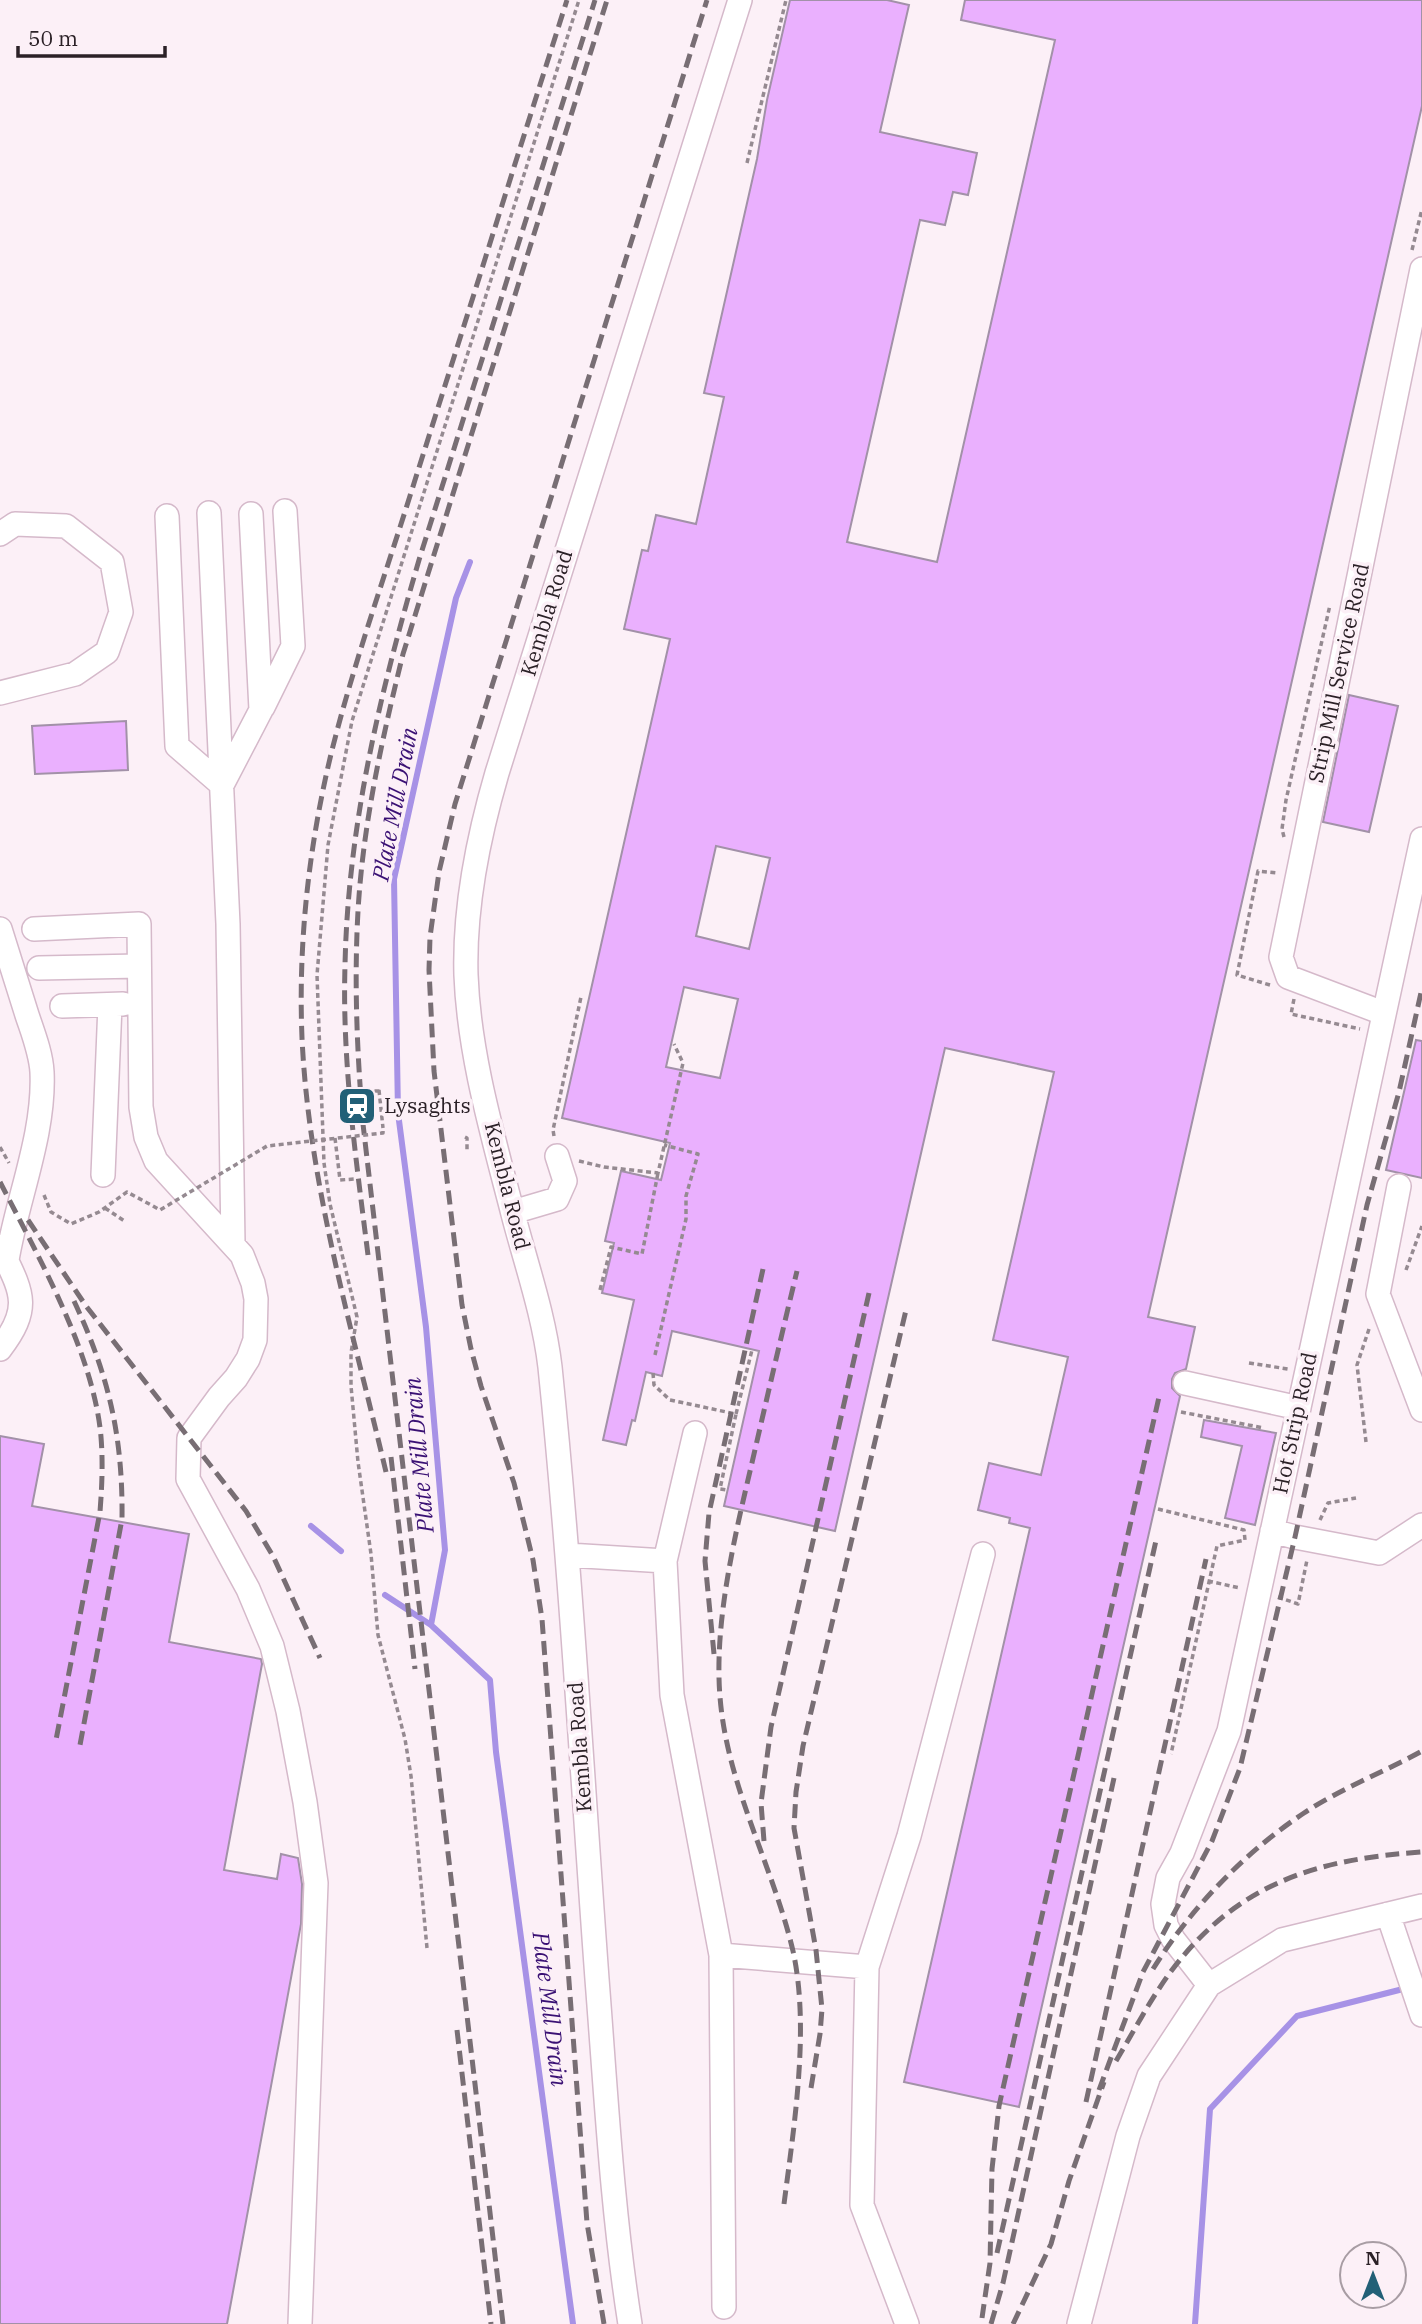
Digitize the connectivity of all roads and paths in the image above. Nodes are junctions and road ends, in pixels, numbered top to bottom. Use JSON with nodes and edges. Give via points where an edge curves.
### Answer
{"nodes":[{"id":1,"x":579,"y":0,"type":"edge"},
{"id":2,"x":740,"y":0,"type":"edge"},
{"id":3,"x":786,"y":0,"type":"edge"},
{"id":4,"x":747,"y":163,"type":"dead end"},
{"id":5,"x":1422,"y":269,"type":"edge"},
{"id":6,"x":1415,"y":334,"type":"edge"},
{"id":7,"x":285,"y":511,"type":"dead end"},
{"id":8,"x":209,"y":513,"type":"dead end"},
{"id":9,"x":251,"y":514,"type":"dead end"},
{"id":10,"x":167,"y":516,"type":"dead end"},
{"id":11,"x":0,"y":534,"type":"edge"},
{"id":12,"x":0,"y":693,"type":"edge"},
{"id":13,"x":261,"y":710,"type":"junction"},
{"id":14,"x":222,"y":785,"type":"junction"},
{"id":15,"x":1422,"y":839,"type":"edge"},
{"id":16,"x":0,"y":929,"type":"edge"},
{"id":17,"x":34,"y":929,"type":"dead end"},
{"id":18,"x":139,"y":966,"type":"junction"},
{"id":19,"x":40,"y":968,"type":"dead end"},
{"id":20,"x":581,"y":997,"type":"dead end"},
{"id":21,"x":140,"y":1004,"type":"junction"},
{"id":22,"x":110,"y":1005,"type":"junction"},
{"id":23,"x":62,"y":1006,"type":"dead end"},
{"id":24,"x":1383,"y":1013,"type":"junction"},
{"id":25,"x":674,"y":1044,"type":"dead end"},
{"id":26,"x":366,"y":1091,"type":"dead end"},
{"id":27,"x":465,"y":1137,"type":"dead end"},
{"id":28,"x":335,"y":1138,"type":"junction"},
{"id":29,"x":664,"y":1145,"type":"junction"},
{"id":30,"x":467,"y":1151,"type":"dead end"},
{"id":31,"x":557,"y":1156,"type":"junction"},
{"id":32,"x":658,"y":1173,"type":"junction"},
{"id":33,"x":103,"y":1175,"type":"dead end"},
{"id":34,"x":354,"y":1179,"type":"dead end"},
{"id":35,"x":1399,"y":1186,"type":"dead end"},
{"id":36,"x":47,"y":1205,"type":"dead end"},
{"id":37,"x":105,"y":1208,"type":"junction"},
{"id":38,"x":513,"y":1212,"type":"junction"},
{"id":39,"x":126,"y":1222,"type":"dead end"},
{"id":40,"x":233,"y":1243,"type":"junction"},
{"id":41,"x":2,"y":1257,"type":"edge"},
{"id":42,"x":600,"y":1290,"type":"dead end"},
{"id":43,"x":0,"y":1349,"type":"edge"},
{"id":44,"x":752,"y":1350,"type":"dead end"},
{"id":45,"x":655,"y":1355,"type":"dead end"},
{"id":46,"x":1185,"y":1384,"type":"dead end"},
{"id":47,"x":1298,"y":1408,"type":"junction"},
{"id":48,"x":1422,"y":1410,"type":"edge"},
{"id":49,"x":1181,"y":1412,"type":"dead end"},
{"id":50,"x":736,"y":1414,"type":"dead end"},
{"id":51,"x":1264,"y":1428,"type":"dead end"},
{"id":52,"x":695,"y":1433,"type":"dead end"},
{"id":53,"x":1356,"y":1498,"type":"dead end"},
{"id":54,"x":1158,"y":1509,"type":"dead end"},
{"id":55,"x":1422,"y":1525,"type":"edge"},
{"id":56,"x":1272,"y":1531,"type":"junction"},
{"id":57,"x":1311,"y":1540,"type":"junction"},
{"id":58,"x":983,"y":1554,"type":"dead end"},
{"id":59,"x":568,"y":1555,"type":"junction"},
{"id":60,"x":665,"y":1561,"type":"junction"},
{"id":61,"x":1208,"y":1581,"type":"junction"},
{"id":62,"x":1259,"y":1592,"type":"junction"},
{"id":63,"x":1171,"y":1754,"type":"dead end"},
{"id":64,"x":1422,"y":1906,"type":"edge"},
{"id":65,"x":1388,"y":1914,"type":"junction"},
{"id":66,"x":427,"y":1948,"type":"dead end"},
{"id":67,"x":721,"y":1955,"type":"junction"},
{"id":68,"x":867,"y":1967,"type":"junction"},
{"id":69,"x":1209,"y":1985,"type":"junction"},
{"id":70,"x":1422,"y":2015,"type":"edge"},
{"id":71,"x":724,"y":2307,"type":"dead end"},
{"id":72,"x":300,"y":2324,"type":"edge"},
{"id":73,"x":630,"y":2324,"type":"edge"},
{"id":74,"x":907,"y":2324,"type":"edge"},
{"id":75,"x":1079,"y":2324,"type":"edge"}],
"edges":[{"from":1,"to":66,"type":"path","via":[[352,721],[328,845],[317,975],[324,1163],[357,1317],[351,1386],[358,1462],[378,1635],[411,1776]]},
{"from":2,"to":38,"type":"street","name":"Kembla Road","via":[[484,818],[467,940],[469,1008]]},
{"from":3,"to":4,"type":"path"},
{"from":5,"to":6,"type":"street","name":"Strip Mill Service Road"},
{"from":6,"to":24,"type":"street","name":"Strip Mill Service Road","via":[[1281,957],[1288,977]]},
{"from":7,"to":13,"type":"street","via":[[293,646]]},
{"from":8,"to":14,"type":"street"},
{"from":9,"to":13,"type":"street"},
{"from":10,"to":14,"type":"street","via":[[177,746]]},
{"from":11,"to":12,"type":"street","via":[[15,524],[66,526],[111,562],[121,612],[107,652],[75,674]]},
{"from":13,"to":14,"type":"street"},
{"from":14,"to":40,"type":"street"},
{"from":15,"to":24,"type":"street","name":"Hot Strip Road"},
{"from":16,"to":41,"type":"street","via":[[42,1070],[32,1150]]},
{"from":17,"to":18,"type":"street","via":[[138,924]]},
{"from":18,"to":19,"type":"street"},
{"from":18,"to":21,"type":"street"},
{"from":20,"to":31,"type":"path","via":[[551,1129]]},
{"from":21,"to":22,"type":"street"},
{"from":21,"to":40,"type":"street","via":[[141,1107],[150,1150],[166,1174]]},
{"from":22,"to":23,"type":"street"},
{"from":22,"to":33,"type":"street"},
{"from":24,"to":47,"type":"street","name":"Hot Strip Road"},
{"from":25,"to":29,"type":"path","via":[[683,1063]]},
{"from":26,"to":28,"type":"path","bridge":true,"via":[[381,1091],[383,1133]]},
{"from":27,"to":30,"type":"path"},
{"from":28,"to":34,"type":"path","via":[[340,1180]]},
{"from":28,"to":37,"type":"path","bridge":true,"via":[[267,1146],[160,1210],[129,1192]]},
{"from":29,"to":32,"type":"path"},
{"from":29,"to":45,"type":"path","via":[[698,1154]]},
{"from":31,"to":32,"type":"path"},
{"from":31,"to":38,"type":"street","via":[[565,1181],[557,1199]]},
{"from":32,"to":42,"type":"path","via":[[642,1254],[611,1247]]},
{"from":35,"to":48,"type":"street","via":[[1378,1294]]},
{"from":36,"to":37,"type":"path","via":[[68,1223]]},
{"from":37,"to":39,"type":"path"},
{"from":38,"to":59,"type":"street","name":"Kembla Road","via":[[549,1361]]},
{"from":40,"to":72,"type":"street","via":[[253,1283],[255,1340],[236,1378],[190,1438],[188,1479],[248,1589],[271,1646],[289,1711],[311,1843],[316,1883]]},
{"from":41,"to":43,"type":"street","via":[[19,1287],[22,1307]]},
{"from":44,"to":50,"type":"path"},
{"from":46,"to":47,"type":"street"},
{"from":47,"to":56,"type":"street","name":"Hot Strip Road"},
{"from":49,"to":51,"type":"path"},
{"from":52,"to":60,"type":"street"},
{"from":53,"to":57,"type":"path","via":[[1328,1503]]},
{"from":54,"to":61,"type":"path","via":[[1244,1530],[1245,1540],[1217,1546]]},
{"from":55,"to":57,"type":"street","via":[[1380,1552]]},
{"from":56,"to":57,"type":"street"},
{"from":56,"to":62,"type":"street","name":"Hot Strip Road"},
{"from":57,"to":62,"type":"path","via":[[1298,1604]]},
{"from":58,"to":68,"type":"street","via":[[909,1836]]},
{"from":59,"to":60,"type":"street"},
{"from":59,"to":73,"type":"street","name":"Kembla Road","via":[[605,2090]]},
{"from":60,"to":67,"type":"street","via":[[672,1695]]},
{"from":61,"to":62,"type":"path"},
{"from":61,"to":63,"type":"path"},
{"from":62,"to":69,"type":"street","name":"Hot Strip Road","via":[[1229,1731],[1164,1893],[1166,1925]]},
{"from":64,"to":65,"type":"street"},
{"from":65,"to":69,"type":"street","via":[[1282,1940]]},
{"from":65,"to":70,"type":"street"},
{"from":67,"to":68,"type":"street"},
{"from":67,"to":71,"type":"street"},
{"from":68,"to":74,"type":"street","via":[[862,2206]]},
{"from":69,"to":75,"type":"street","via":[[1149,2076],[1128,2136]]}]}
